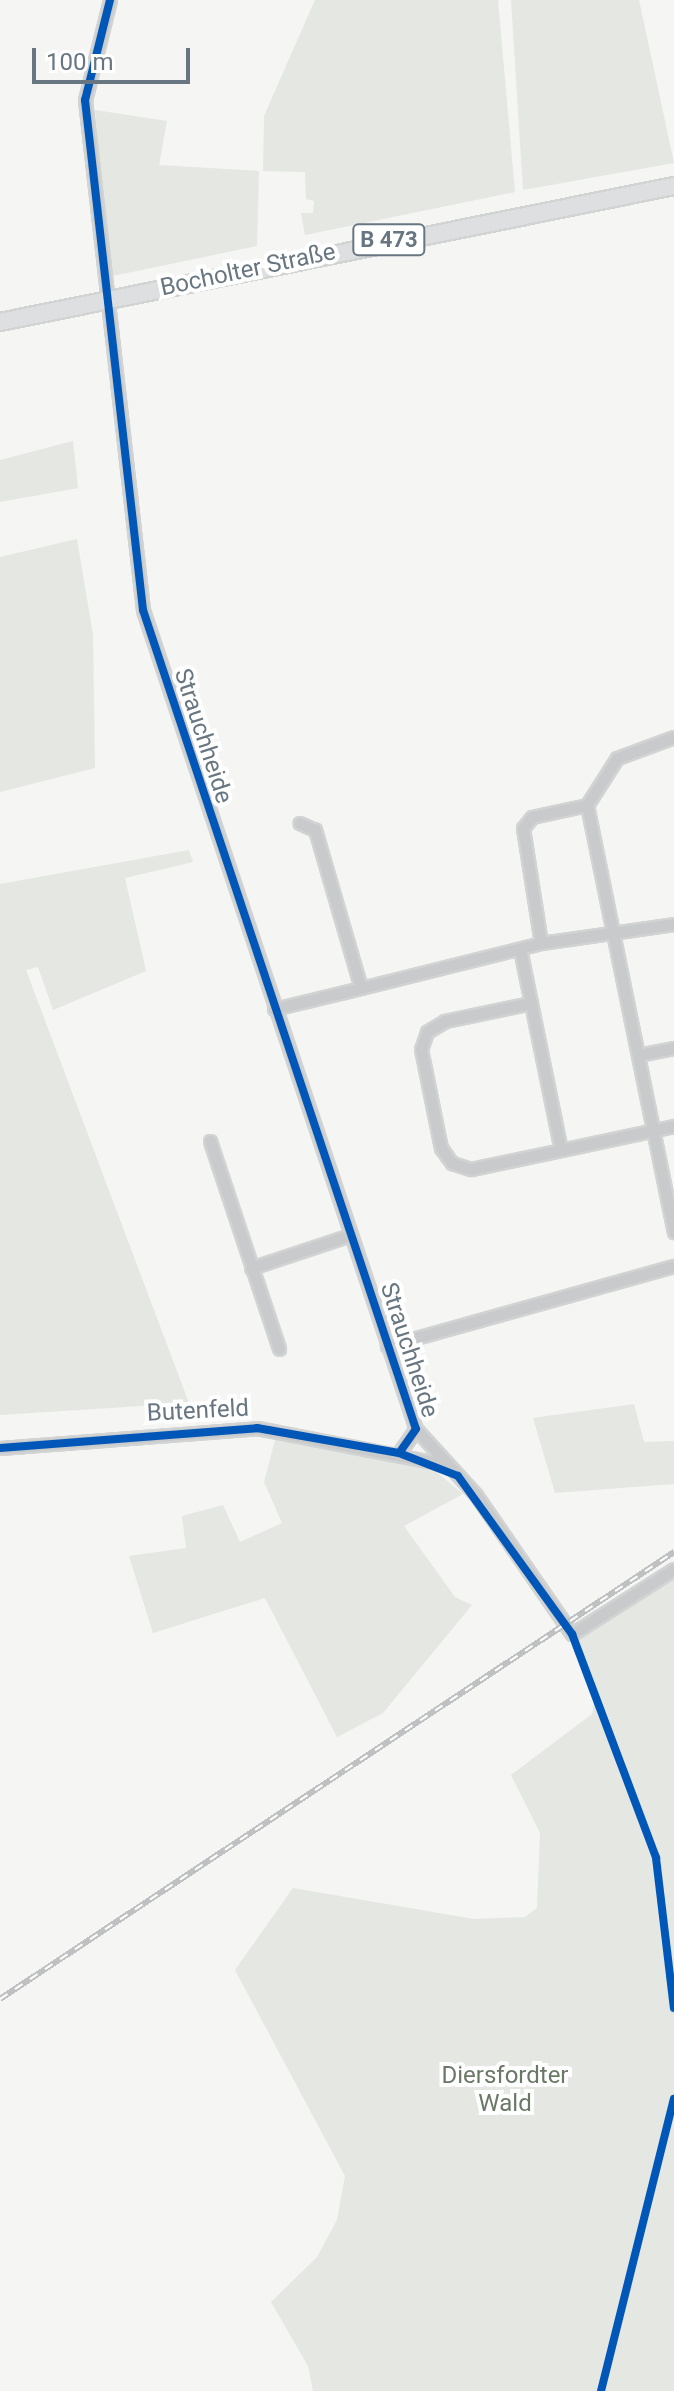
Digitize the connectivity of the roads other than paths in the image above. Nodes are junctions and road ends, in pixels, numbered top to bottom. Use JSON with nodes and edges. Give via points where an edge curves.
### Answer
{"nodes":[{"id":1,"x":110,"y":0,"type":"edge"},
{"id":2,"x":674,"y":186,"type":"edge"},
{"id":3,"x":99,"y":301,"type":"junction"},
{"id":4,"x":0,"y":322,"type":"edge"},
{"id":5,"x":674,"y":737,"type":"edge"},
{"id":6,"x":587,"y":805,"type":"junction"},
{"id":7,"x":299,"y":823,"type":"dead end"},
{"id":8,"x":674,"y":924,"type":"edge"},
{"id":9,"x":612,"y":933,"type":"junction"},
{"id":10,"x":541,"y":943,"type":"junction"},
{"id":11,"x":520,"y":949,"type":"junction"},
{"id":12,"x":361,"y":988,"type":"junction"},
{"id":13,"x":531,"y":1003,"type":"junction"},
{"id":14,"x":274,"y":1009,"type":"junction"},
{"id":15,"x":674,"y":1048,"type":"edge"},
{"id":16,"x":638,"y":1055,"type":"junction"},
{"id":17,"x":674,"y":1126,"type":"edge"},
{"id":18,"x":653,"y":1130,"type":"junction"},
{"id":19,"x":210,"y":1141,"type":"dead end"},
{"id":20,"x":561,"y":1150,"type":"junction"},
{"id":21,"x":674,"y":1232,"type":"edge"},
{"id":22,"x":350,"y":1235,"type":"junction"},
{"id":23,"x":674,"y":1266,"type":"edge"},
{"id":24,"x":251,"y":1268,"type":"junction"},
{"id":25,"x":387,"y":1346,"type":"junction"},
{"id":26,"x":279,"y":1349,"type":"dead end"},
{"id":27,"x":416,"y":1429,"type":"junction"},
{"id":28,"x":0,"y":1448,"type":"edge"},
{"id":29,"x":399,"y":1453,"type":"junction"},
{"id":30,"x":443,"y":1465,"type":"junction"},
{"id":31,"x":674,"y":1569,"type":"edge"}],
"edges":[{"from":1,"to":3,"type":"street","name":"Strauchheide","via":[[85,100]]},
{"from":2,"to":3,"type":"main road","name":"Bocholter Straße","number":"B 473"},
{"from":3,"to":4,"type":"main road","number":"B 473"},
{"from":3,"to":14,"type":"street","name":"Strauchheide","via":[[143,610]]},
{"from":5,"to":6,"type":"street","via":[[617,758]]},
{"from":6,"to":9,"type":"street"},
{"from":6,"to":10,"type":"street","via":[[532,817],[523,828]]},
{"from":7,"to":12,"type":"street","via":[[315,830]]},
{"from":8,"to":9,"type":"street"},
{"from":9,"to":10,"type":"street"},
{"from":9,"to":16,"type":"street"},
{"from":10,"to":11,"type":"street"},
{"from":11,"to":12,"type":"street"},
{"from":11,"to":13,"type":"street"},
{"from":12,"to":14,"type":"street"},
{"from":13,"to":20,"type":"street"},
{"from":13,"to":20,"type":"street","via":[[432,1026],[421,1044],[425,1073],[441,1148],[452,1163],[471,1169]]},
{"from":14,"to":22,"type":"street","name":"Strauchheide"},
{"from":15,"to":16,"type":"street"},
{"from":16,"to":18,"type":"street"},
{"from":17,"to":18,"type":"street"},
{"from":18,"to":20,"type":"street"},
{"from":18,"to":21,"type":"street"},
{"from":19,"to":24,"type":"street"},
{"from":22,"to":24,"type":"street"},
{"from":22,"to":25,"type":"street","name":"Strauchheide"},
{"from":23,"to":25,"type":"street"},
{"from":24,"to":26,"type":"street"},
{"from":25,"to":27,"type":"street","name":"Strauchheide"},
{"from":27,"to":29,"type":"street","name":"Strauchheide"},
{"from":27,"to":30,"type":"street","name":"Strauchheide"},
{"from":28,"to":29,"type":"street","name":"Butenfeld","via":[[257,1428]]},
{"from":29,"to":30,"type":"street","name":"Butenfeld"},
{"from":30,"to":31,"type":"street","name":"Strauchheide","via":[[476,1495],[572,1634]]}]}
